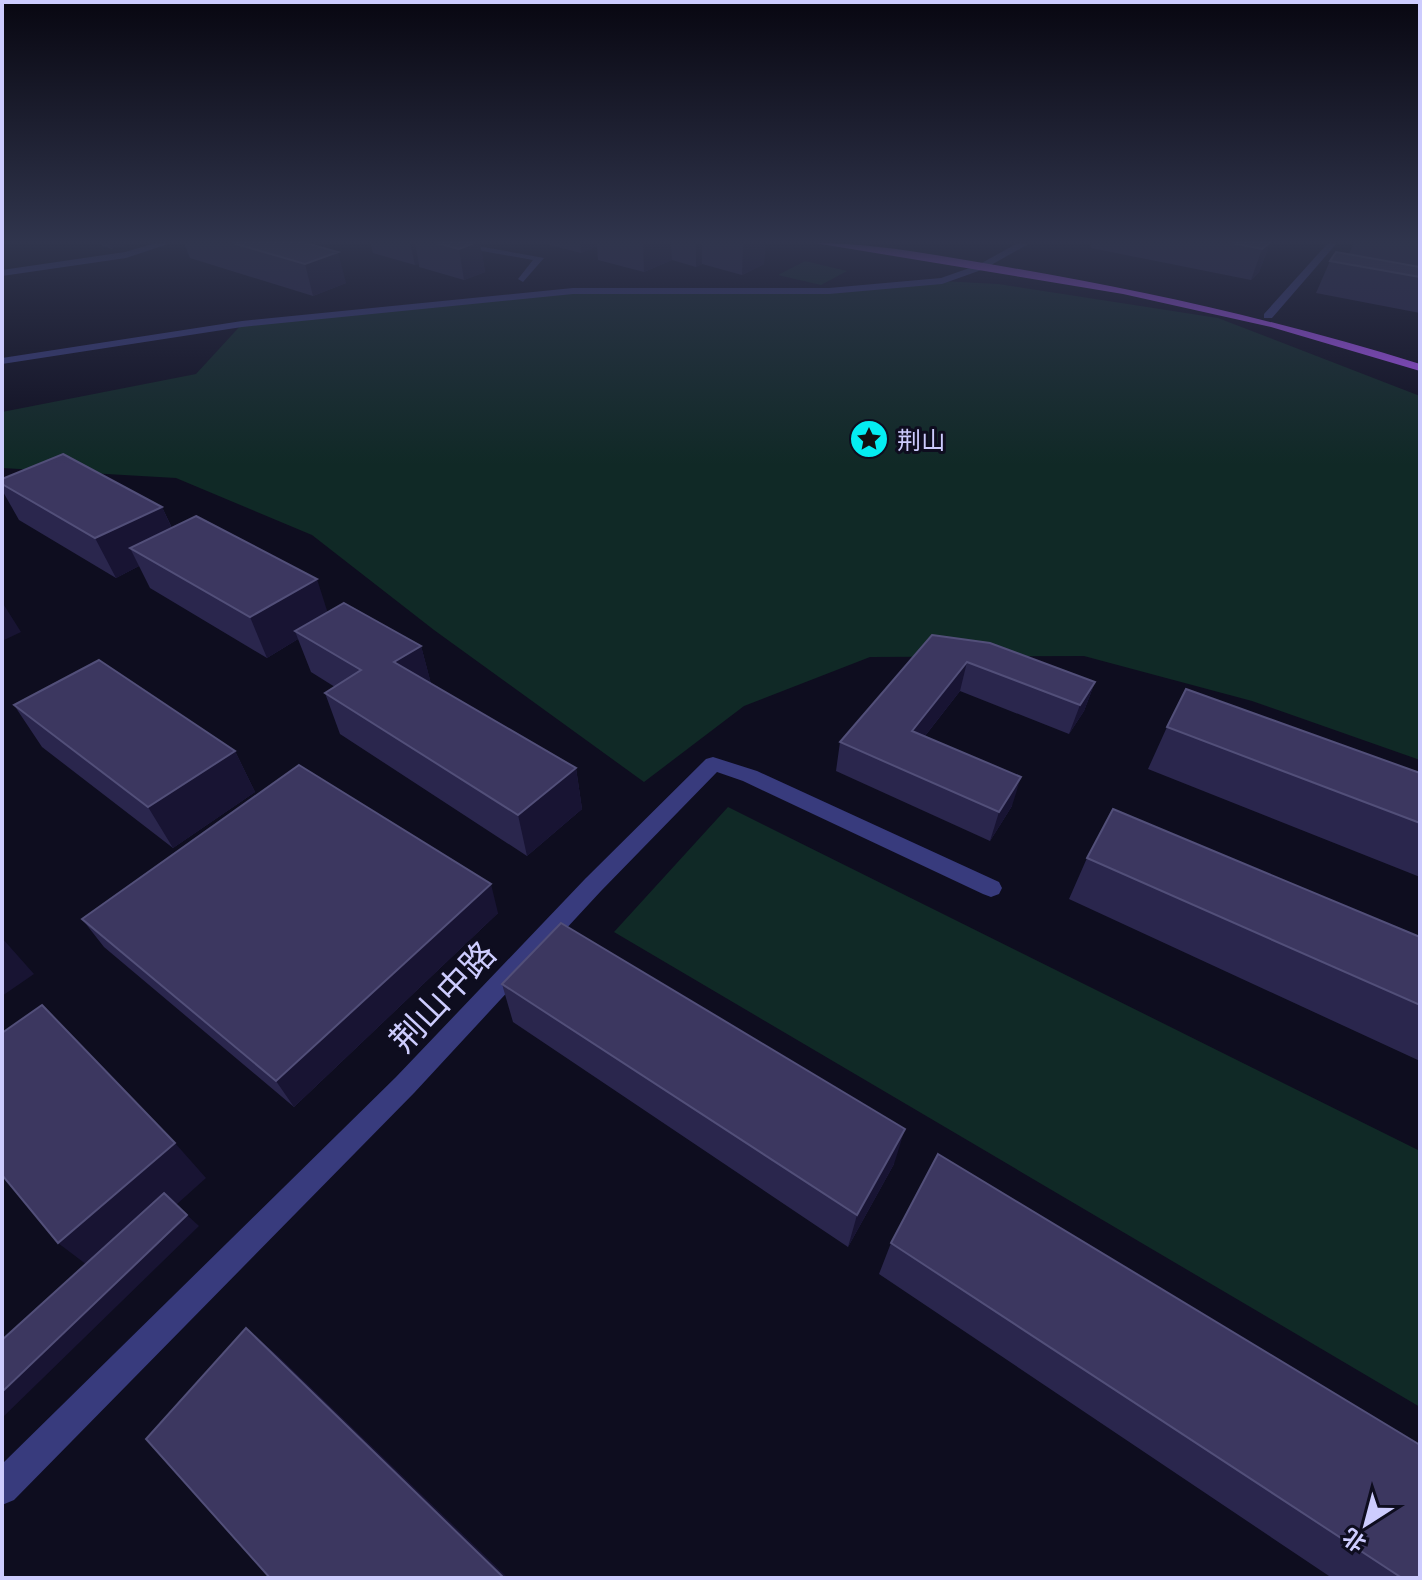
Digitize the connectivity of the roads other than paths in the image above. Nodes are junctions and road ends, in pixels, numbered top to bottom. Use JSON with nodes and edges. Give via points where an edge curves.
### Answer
{"nodes":[{"id":1,"x":304,"y":317,"type":"edge"},
{"id":2,"x":1222,"y":317,"type":"edge"},
{"id":3,"x":1271,"y":317,"type":"edge"},
{"id":4,"x":1420,"y":358,"type":"edge"},
{"id":5,"x":2,"y":361,"type":"edge"},
{"id":6,"x":1420,"y":368,"type":"edge"},
{"id":7,"x":991,"y":888,"type":"dead end"},
{"id":8,"x":2,"y":1488,"type":"edge"}],
"edges":[{"from":1,"to":5,"type":"street"},
{"from":2,"to":6,"type":"main road"},
{"from":3,"to":4,"type":"main road"},
{"from":7,"to":8,"type":"street","name":"荆山中路","via":[[750,776],[713,764],[405,1085]]}]}
